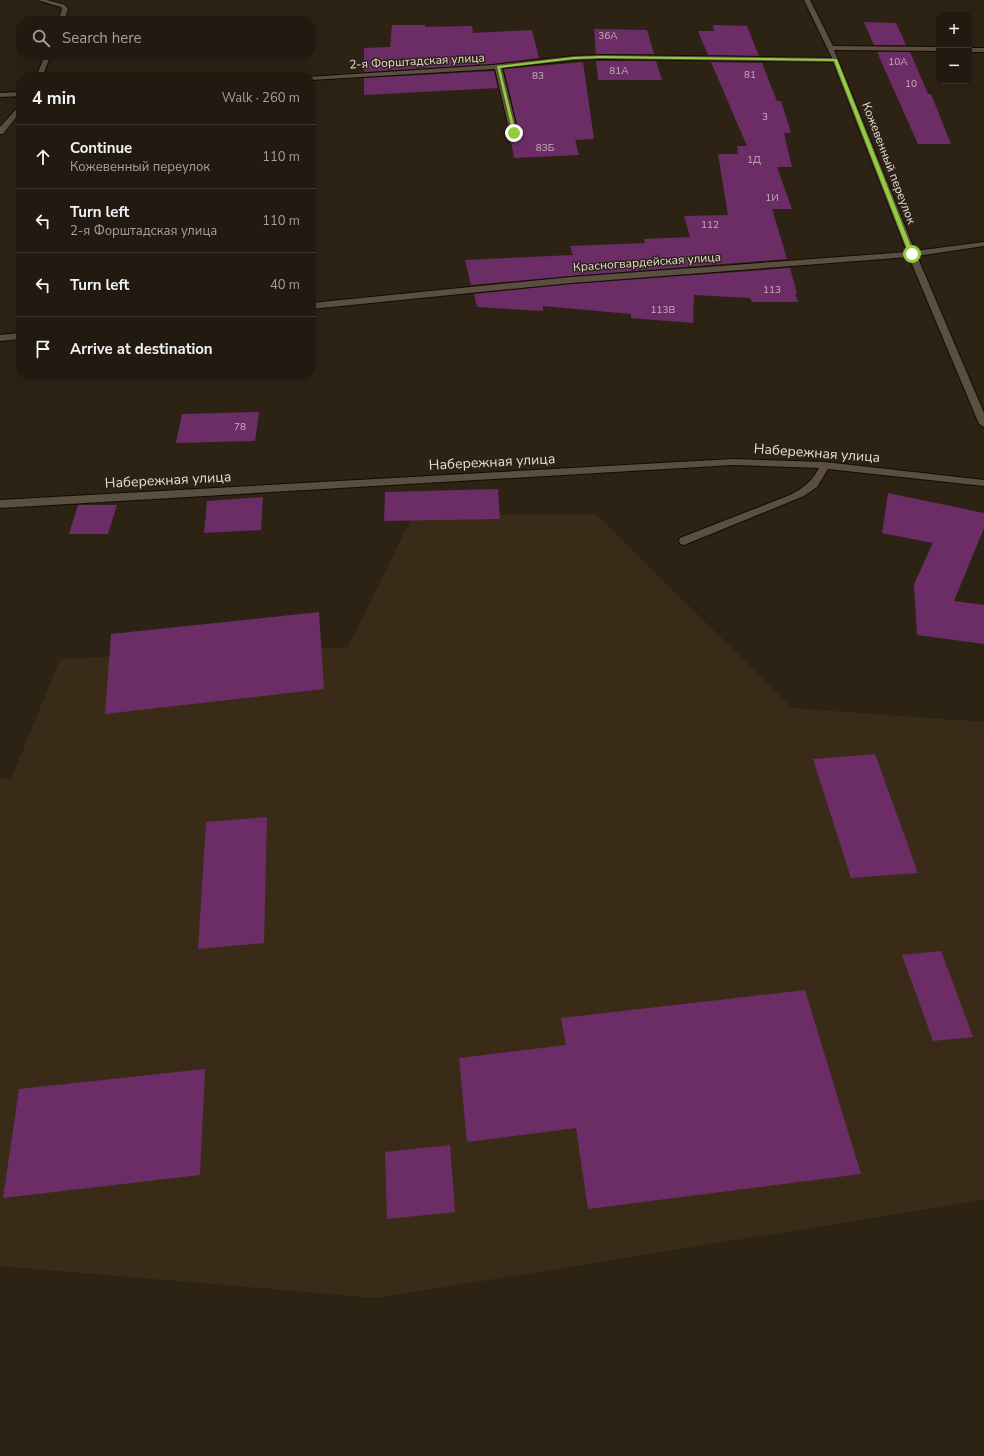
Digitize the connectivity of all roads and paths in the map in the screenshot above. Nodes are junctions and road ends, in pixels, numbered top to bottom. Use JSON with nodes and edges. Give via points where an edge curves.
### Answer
{"nodes":[{"id":1,"x":40,"y":0,"type":"edge"},
{"id":2,"x":807,"y":0,"type":"edge"},
{"id":3,"x":63,"y":16,"type":"edge"},
{"id":4,"x":830,"y":48,"type":"junction"},
{"id":5,"x":936,"y":49,"type":"edge"},
{"id":6,"x":972,"y":50,"type":"edge"},
{"id":7,"x":984,"y":50,"type":"edge"},
{"id":8,"x":46,"y":60,"type":"edge"},
{"id":9,"x":836,"y":60,"type":"junction"},
{"id":10,"x":498,"y":67,"type":"junction"},
{"id":11,"x":41,"y":72,"type":"edge"},
{"id":12,"x":316,"y":78,"type":"edge"},
{"id":13,"x":16,"y":94,"type":"edge"},
{"id":14,"x":0,"y":95,"type":"edge"},
{"id":15,"x":16,"y":113,"type":"edge"},
{"id":16,"x":0,"y":132,"type":"edge"},
{"id":17,"x":514,"y":133,"type":"dead end"},
{"id":18,"x":984,"y":244,"type":"edge"},
{"id":19,"x":912,"y":254,"type":"junction"},
{"id":20,"x":316,"y":306,"type":"edge"},
{"id":21,"x":16,"y":336,"type":"edge"},
{"id":22,"x":0,"y":338,"type":"edge"},
{"id":23,"x":984,"y":424,"type":"edge"},
{"id":24,"x":825,"y":465,"type":"junction"},
{"id":25,"x":984,"y":483,"type":"edge"},
{"id":26,"x":0,"y":504,"type":"edge"},
{"id":27,"x":684,"y":541,"type":"dead end"}],
"edges":[{"from":1,"to":3,"type":"street","via":[[63,6],[65,9]]},
{"from":2,"to":4,"type":"street","name":"Кожевенный переулок"},
{"from":4,"to":5,"type":"street"},
{"from":4,"to":9,"type":"street","name":"Кожевенный переулок"},
{"from":6,"to":7,"type":"street"},
{"from":8,"to":11,"type":"street"},
{"from":9,"to":10,"type":"street","name":"2-я Форштадская улица","via":[[601,57]]},
{"from":9,"to":19,"type":"street","name":"Кожевенный переулок"},
{"from":10,"to":12,"type":"street","name":"2-я Форштадская улица"},
{"from":10,"to":17,"type":"street"},
{"from":13,"to":14,"type":"street"},
{"from":15,"to":16,"type":"street"},
{"from":18,"to":19,"type":"street","name":"Красногвардейская улица"},
{"from":19,"to":20,"type":"street","name":"Красногвардейская улица","via":[[571,280]]},
{"from":19,"to":23,"type":"street","name":"Кожевенный переулок"},
{"from":21,"to":22,"type":"street"},
{"from":24,"to":25,"type":"street","name":"Набережная улица"},
{"from":24,"to":26,"type":"street","name":"Набережная улица","via":[[732,462]]},
{"from":24,"to":27,"type":"street","via":[[818,480],[809,490]]}]}
